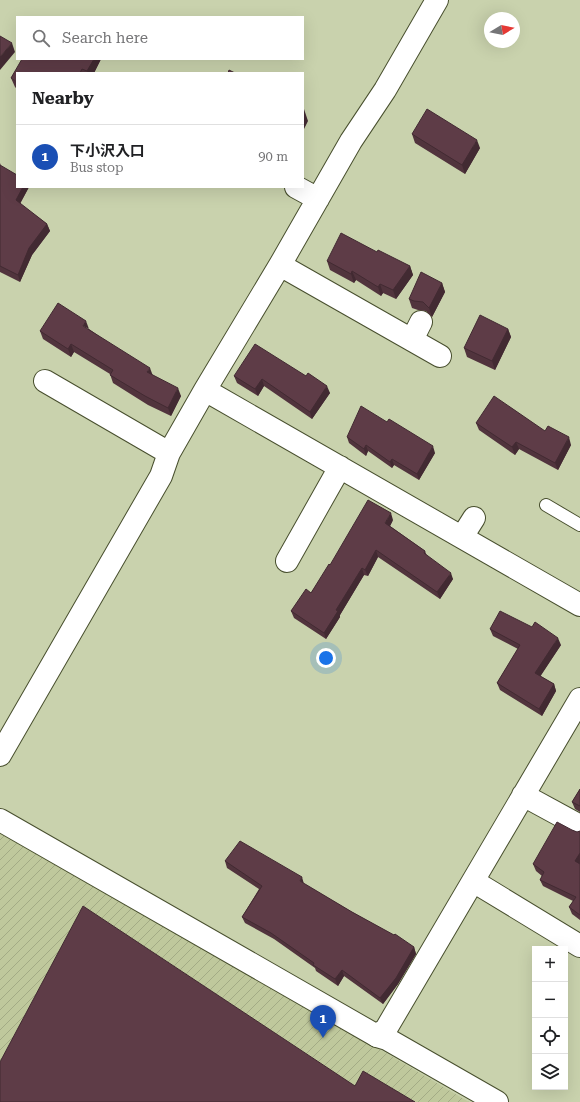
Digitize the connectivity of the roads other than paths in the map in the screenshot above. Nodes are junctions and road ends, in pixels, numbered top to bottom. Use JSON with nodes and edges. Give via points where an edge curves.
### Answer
{"nodes":[{"id":1,"x":437,"y":0,"type":"edge"},
{"id":2,"x":298,"y":188,"type":"edge"},
{"id":3,"x":318,"y":199,"type":"junction"},
{"id":4,"x":280,"y":265,"type":"junction"},
{"id":5,"x":440,"y":356,"type":"dead end"},
{"id":6,"x":45,"y":381,"type":"dead end"},
{"id":7,"x":205,"y":390,"type":"junction"},
{"id":8,"x":170,"y":453,"type":"junction"},
{"id":9,"x":340,"y":467,"type":"junction"},
{"id":10,"x":546,"y":505,"type":"dead end"},
{"id":11,"x":474,"y":518,"type":"dead end"},
{"id":12,"x":580,"y":525,"type":"edge"},
{"id":13,"x":462,"y":537,"type":"junction"},
{"id":14,"x":287,"y":561,"type":"dead end"},
{"id":15,"x":580,"y":605,"type":"edge"},
{"id":16,"x":580,"y":699,"type":"edge"},
{"id":17,"x":0,"y":755,"type":"edge"},
{"id":18,"x":524,"y":795,"type":"junction"},
{"id":19,"x":0,"y":820,"type":"edge"},
{"id":20,"x":580,"y":826,"type":"edge"},
{"id":21,"x":472,"y":881,"type":"junction"},
{"id":22,"x":580,"y":946,"type":"edge"},
{"id":23,"x":377,"y":1036,"type":"junction"},
{"id":24,"x":497,"y":1102,"type":"edge"}],
"edges":[{"from":1,"to":3,"type":"street"},
{"from":2,"to":3,"type":"street"},
{"from":3,"to":4,"type":"street"},
{"from":4,"to":5,"type":"street","via":[[416,331]]},
{"from":4,"to":7,"type":"street"},
{"from":6,"to":8,"type":"street"},
{"from":7,"to":8,"type":"street"},
{"from":7,"to":9,"type":"street"},
{"from":8,"to":17,"type":"street","via":[[161,476]]},
{"from":9,"to":13,"type":"street"},
{"from":9,"to":14,"type":"street"},
{"from":10,"to":12,"type":"lane"},
{"from":11,"to":13,"type":"street"},
{"from":13,"to":15,"type":"street"},
{"from":16,"to":18,"type":"street"},
{"from":18,"to":20,"type":"street"},
{"from":18,"to":21,"type":"street"},
{"from":19,"to":23,"type":"street"},
{"from":21,"to":22,"type":"street"},
{"from":21,"to":23,"type":"street","via":[[386,1029]]},
{"from":23,"to":24,"type":"street","via":[[387,1039]]}]}
